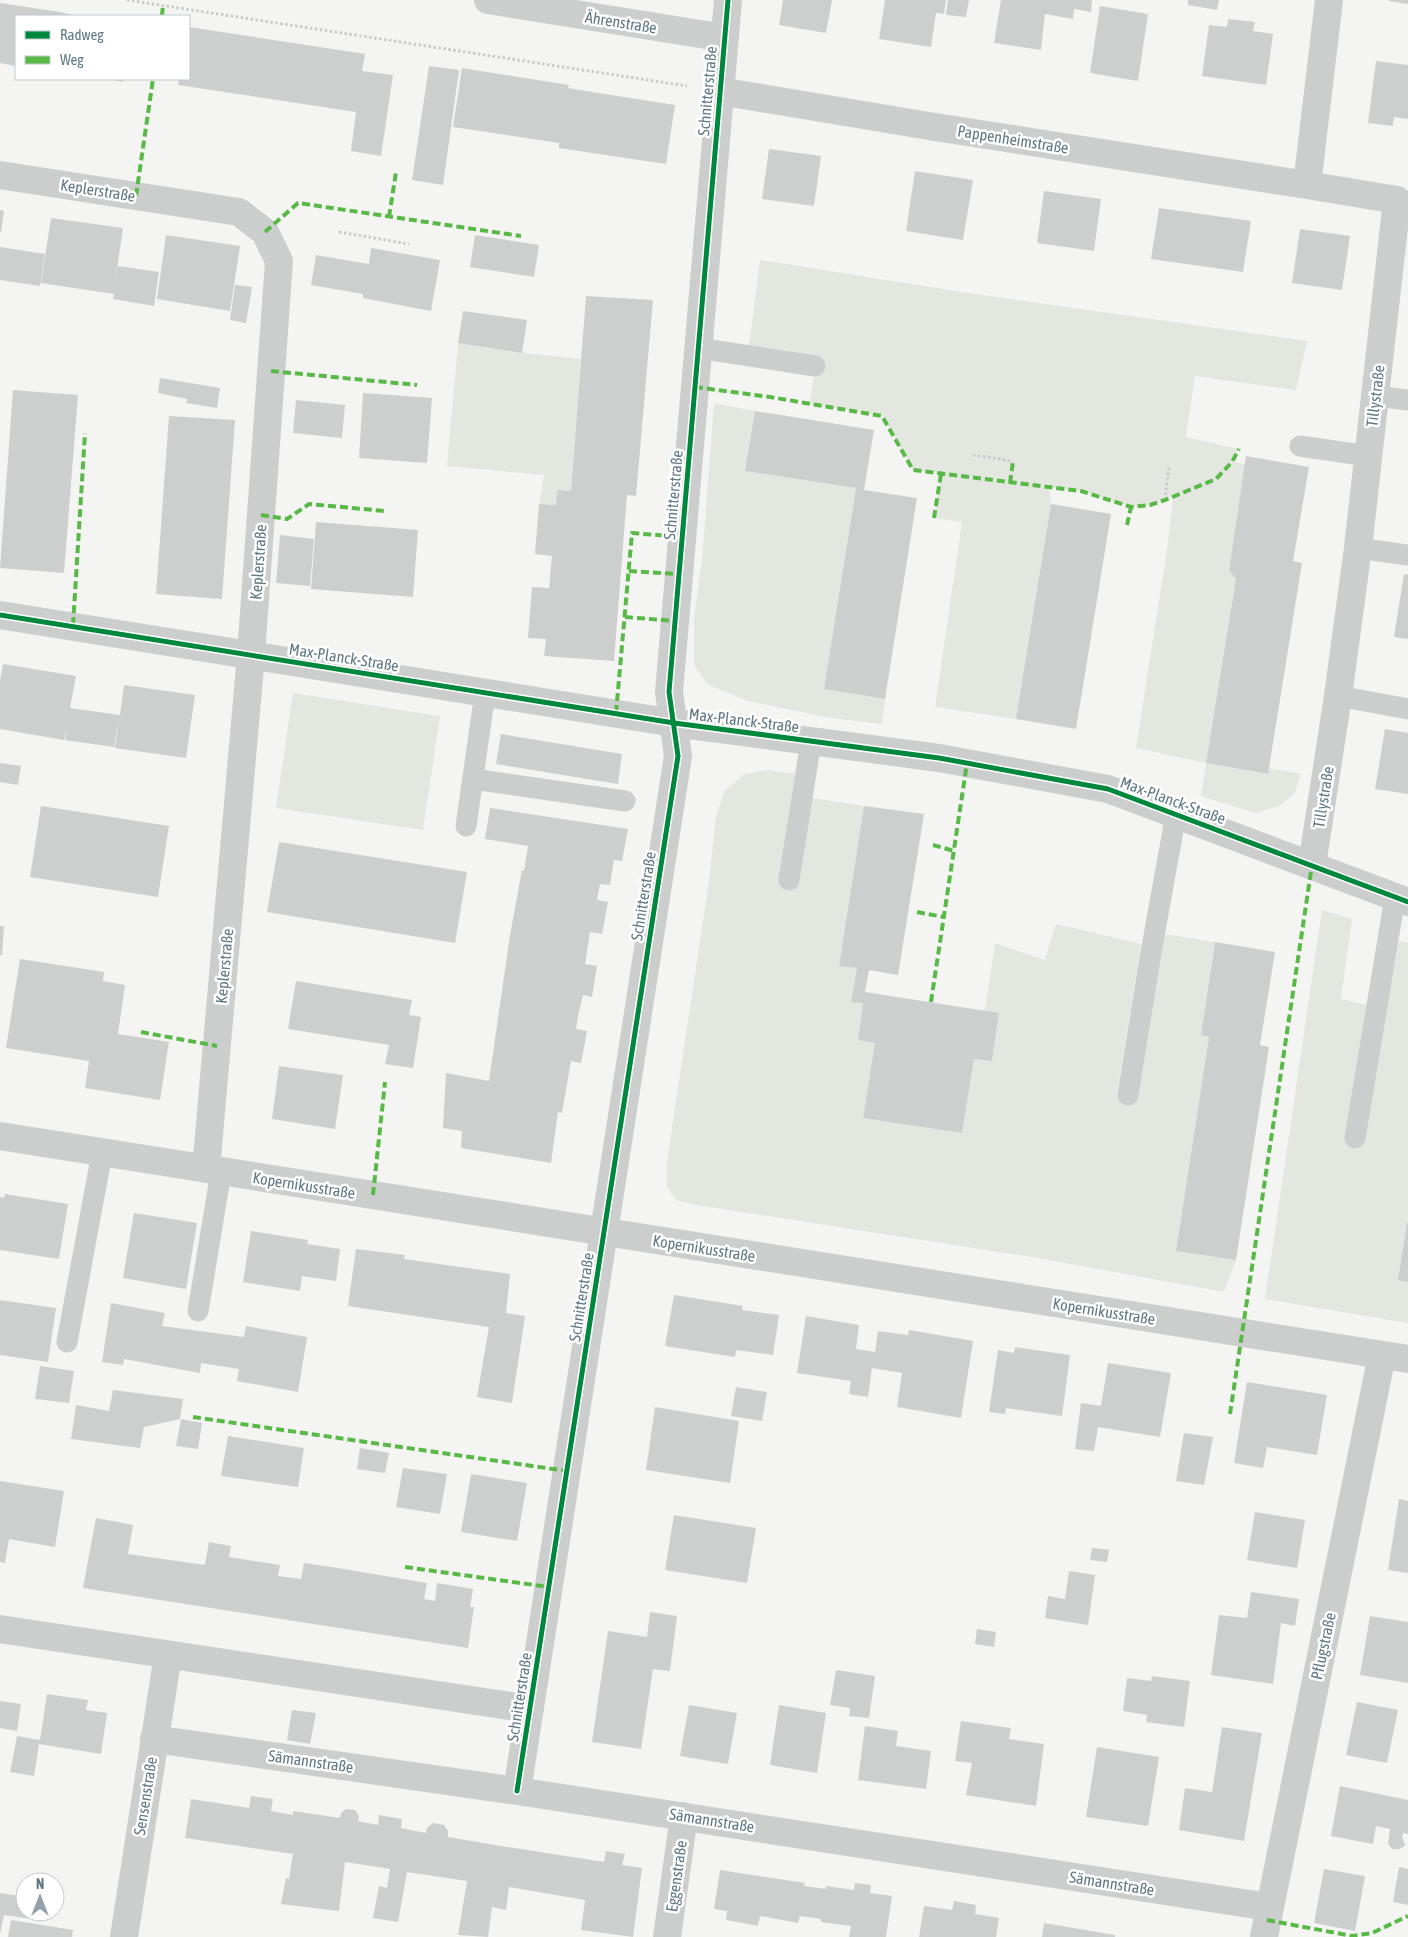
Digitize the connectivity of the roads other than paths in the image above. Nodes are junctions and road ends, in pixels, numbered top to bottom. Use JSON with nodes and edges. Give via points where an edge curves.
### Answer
{"nodes":[{"id":1,"x":488,"y":0,"type":"edge"},
{"id":2,"x":728,"y":0,"type":"edge"},
{"id":3,"x":1329,"y":0,"type":"edge"},
{"id":4,"x":725,"y":38,"type":"junction"},
{"id":5,"x":719,"y":91,"type":"junction"},
{"id":6,"x":0,"y":175,"type":"edge"},
{"id":7,"x":1307,"y":185,"type":"junction"},
{"id":8,"x":698,"y":348,"type":"junction"},
{"id":9,"x":815,"y":366,"type":"dead end"},
{"id":10,"x":1375,"y":396,"type":"junction"},
{"id":11,"x":1408,"y":400,"type":"edge"},
{"id":12,"x":1300,"y":446,"type":"dead end"},
{"id":13,"x":1368,"y":456,"type":"junction"},
{"id":14,"x":1358,"y":548,"type":"junction"},
{"id":15,"x":1408,"y":556,"type":"edge"},
{"id":16,"x":0,"y":615,"type":"edge"},
{"id":17,"x":251,"y":655,"type":"junction"},
{"id":18,"x":485,"y":693,"type":"junction"},
{"id":19,"x":1338,"y":696,"type":"junction"},
{"id":20,"x":1408,"y":709,"type":"edge"},
{"id":21,"x":674,"y":723,"type":"junction"},
{"id":22,"x":811,"y":741,"type":"junction"},
{"id":23,"x":473,"y":779,"type":"junction"},
{"id":24,"x":625,"y":802,"type":"dead end"},
{"id":25,"x":1176,"y":814,"type":"junction"},
{"id":26,"x":466,"y":826,"type":"dead end"},
{"id":27,"x":1312,"y":865,"type":"junction"},
{"id":28,"x":789,"y":880,"type":"dead end"},
{"id":29,"x":1401,"y":899,"type":"edge"},
{"id":30,"x":1128,"y":1095,"type":"dead end"},
{"id":31,"x":0,"y":1136,"type":"edge"},
{"id":32,"x":1355,"y":1138,"type":"dead end"},
{"id":33,"x":102,"y":1153,"type":"junction"},
{"id":34,"x":214,"y":1171,"type":"junction"},
{"id":35,"x":604,"y":1232,"type":"junction"},
{"id":36,"x":198,"y":1311,"type":"dead end"},
{"id":37,"x":67,"y":1342,"type":"dead end"},
{"id":38,"x":1395,"y":1357,"type":"edge"},
{"id":39,"x":0,"y":1629,"type":"edge"},
{"id":40,"x":168,"y":1655,"type":"junction"},
{"id":41,"x":530,"y":1709,"type":"junction"},
{"id":42,"x":154,"y":1739,"type":"junction"},
{"id":43,"x":518,"y":1791,"type":"junction"},
{"id":44,"x":684,"y":1816,"type":"junction"},
{"id":45,"x":1270,"y":1907,"type":"junction"},
{"id":46,"x":124,"y":1937,"type":"edge"},
{"id":47,"x":667,"y":1937,"type":"edge"},
{"id":48,"x":1264,"y":1937,"type":"edge"}],
"edges":[{"from":1,"to":4,"type":"street","name":"Ährenstraße"},
{"from":2,"to":4,"type":"street","name":"Schnitterstraße"},
{"from":3,"to":7,"type":"street"},
{"from":4,"to":5,"type":"street","name":"Schnitterstraße"},
{"from":5,"to":7,"type":"street","name":"Pappenheimstraße"},
{"from":5,"to":8,"type":"street","name":"Schnitterstraße"},
{"from":6,"to":17,"type":"street","name":"Keplerstraße","via":[[240,212],[265,232],[279,260]]},
{"from":7,"to":10,"type":"street","name":"Tillystraße","via":[[1397,200]]},
{"from":8,"to":9,"type":"lane"},
{"from":8,"to":21,"type":"street","name":"Schnitterstraße","via":[[670,692]]},
{"from":10,"to":11,"type":"lane"},
{"from":10,"to":13,"type":"street","name":"Tillystraße"},
{"from":12,"to":13,"type":"lane"},
{"from":13,"to":14,"type":"street","name":"Tillystraße"},
{"from":14,"to":15,"type":"lane"},
{"from":14,"to":19,"type":"street","name":"Tillystraße"},
{"from":16,"to":17,"type":"street","name":"Max-Planck-Straße"},
{"from":17,"to":18,"type":"street","name":"Max-Planck-Straße"},
{"from":17,"to":34,"type":"street","name":"Keplerstraße"},
{"from":18,"to":21,"type":"street","name":"Max-Planck-Straße"},
{"from":18,"to":23,"type":"lane"},
{"from":19,"to":20,"type":"lane"},
{"from":19,"to":27,"type":"street","name":"Tillystraße"},
{"from":21,"to":22,"type":"street","name":"Max-Planck-Straße"},
{"from":21,"to":35,"type":"street","name":"Schnitterstraße","via":[[678,756]]},
{"from":22,"to":25,"type":"street","name":"Max-Planck-Straße","via":[[939,758],[1090,785]]},
{"from":22,"to":28,"type":"lane"},
{"from":23,"to":24,"type":"lane"},
{"from":23,"to":26,"type":"lane"},
{"from":25,"to":27,"type":"street","name":"Max-Planck-Straße"},
{"from":25,"to":30,"type":"lane"},
{"from":27,"to":29,"type":"street","name":"Max-Planck-Straße"},
{"from":29,"to":32,"type":"lane"},
{"from":31,"to":33,"type":"street","name":"Kopernikusstraße"},
{"from":33,"to":34,"type":"street","name":"Kopernikusstraße"},
{"from":33,"to":37,"type":"lane"},
{"from":34,"to":35,"type":"street","name":"Kopernikusstraße"},
{"from":34,"to":36,"type":"lane"},
{"from":35,"to":38,"type":"street","name":"Kopernikusstraße"},
{"from":35,"to":41,"type":"street","name":"Schnitterstraße"},
{"from":38,"to":45,"type":"street","name":"Pflugstraße"},
{"from":39,"to":40,"type":"street"},
{"from":40,"to":41,"type":"street"},
{"from":40,"to":42,"type":"street","name":"Sensenstraße"},
{"from":41,"to":43,"type":"street","name":"Schnitterstraße"},
{"from":42,"to":43,"type":"street","name":"Sämannstraße"},
{"from":42,"to":46,"type":"street","name":"Sensenstraße"},
{"from":43,"to":44,"type":"street","name":"Sämannstraße"},
{"from":44,"to":45,"type":"street","name":"Sämannstraße"},
{"from":44,"to":47,"type":"street","name":"Eggenstraße"},
{"from":45,"to":48,"type":"street","name":"Pflugstraße"}]}
